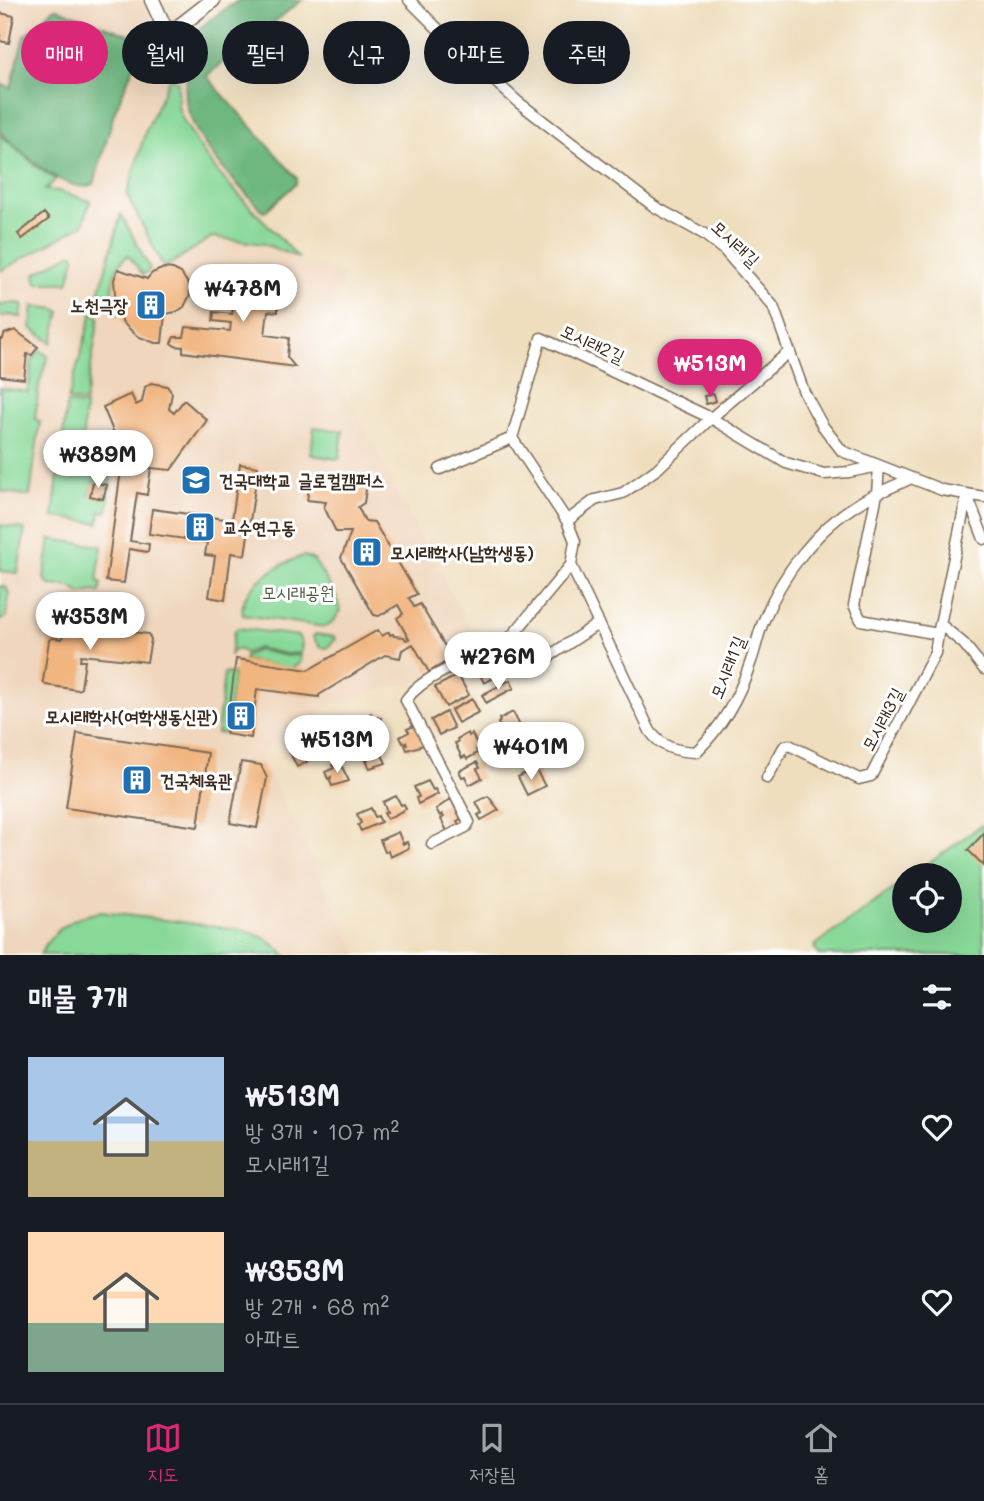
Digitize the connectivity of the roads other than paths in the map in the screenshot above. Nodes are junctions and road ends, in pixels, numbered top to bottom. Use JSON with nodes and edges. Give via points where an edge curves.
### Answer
{"nodes":[{"id":1,"x":152,"y":0,"type":"edge"},
{"id":2,"x":213,"y":0,"type":"edge"},
{"id":3,"x":410,"y":0,"type":"edge"},
{"id":4,"x":790,"y":351,"type":"junction"},
{"id":5,"x":712,"y":418,"type":"junction"},
{"id":6,"x":512,"y":438,"type":"junction"},
{"id":7,"x":878,"y":467,"type":"junction"},
{"id":8,"x":440,"y":469,"type":"dead end"},
{"id":9,"x":909,"y":479,"type":"junction"},
{"id":10,"x":877,"y":494,"type":"junction"},
{"id":11,"x":967,"y":495,"type":"junction"},
{"id":12,"x":984,"y":497,"type":"edge"},
{"id":13,"x":567,"y":521,"type":"junction"},
{"id":14,"x":984,"y":539,"type":"edge"},
{"id":15,"x":571,"y":565,"type":"junction"},
{"id":16,"x":599,"y":623,"type":"junction"},
{"id":17,"x":939,"y":629,"type":"junction"},
{"id":18,"x":502,"y":648,"type":"junction"},
{"id":19,"x":984,"y":669,"type":"edge"},
{"id":20,"x":767,"y":778,"type":"dead end"},
{"id":21,"x":432,"y":844,"type":"dead end"}],
"edges":[{"from":1,"to":2,"type":"street","via":[[167,35]]},
{"from":3,"to":4,"type":"street","name":"모시래길","via":[[518,102],[655,207],[725,251],[773,306]]},
{"from":4,"to":5,"type":"street"},
{"from":4,"to":7,"type":"street","name":"모시래길","via":[[822,425],[842,451]]},
{"from":5,"to":6,"type":"street","name":"모시래2길","via":[[541,338]]},
{"from":5,"to":7,"type":"street","name":"모시래2길","via":[[786,463],[824,474]]},
{"from":5,"to":13,"type":"street","via":[[657,469],[622,493],[595,500]]},
{"from":6,"to":8,"type":"street"},
{"from":6,"to":13,"type":"street"},
{"from":7,"to":9,"type":"street","name":"모시래길"},
{"from":7,"to":10,"type":"street"},
{"from":9,"to":10,"type":"street","name":"모시래1길"},
{"from":9,"to":11,"type":"street","name":"모시래길"},
{"from":10,"to":16,"type":"street","name":"모시래1길","via":[[828,526],[802,555],[776,593],[730,709],[696,752],[658,743]]},
{"from":10,"to":17,"type":"street","via":[[854,605],[861,620]]},
{"from":11,"to":12,"type":"street","name":"모시래길"},
{"from":11,"to":14,"type":"street"},
{"from":11,"to":17,"type":"street","name":"모시래3길"},
{"from":13,"to":15,"type":"street","name":"모시래1길","via":[[576,541]]},
{"from":15,"to":16,"type":"street","name":"모시래1길"},
{"from":15,"to":18,"type":"street"},
{"from":16,"to":18,"type":"street","via":[[542,661]]},
{"from":17,"to":19,"type":"street","via":[[964,643]]},
{"from":17,"to":20,"type":"street","name":"모시래3길","via":[[931,663],[871,776],[859,779],[789,745]]},
{"from":18,"to":21,"type":"street","via":[[414,688],[406,700],[469,822]]}]}
